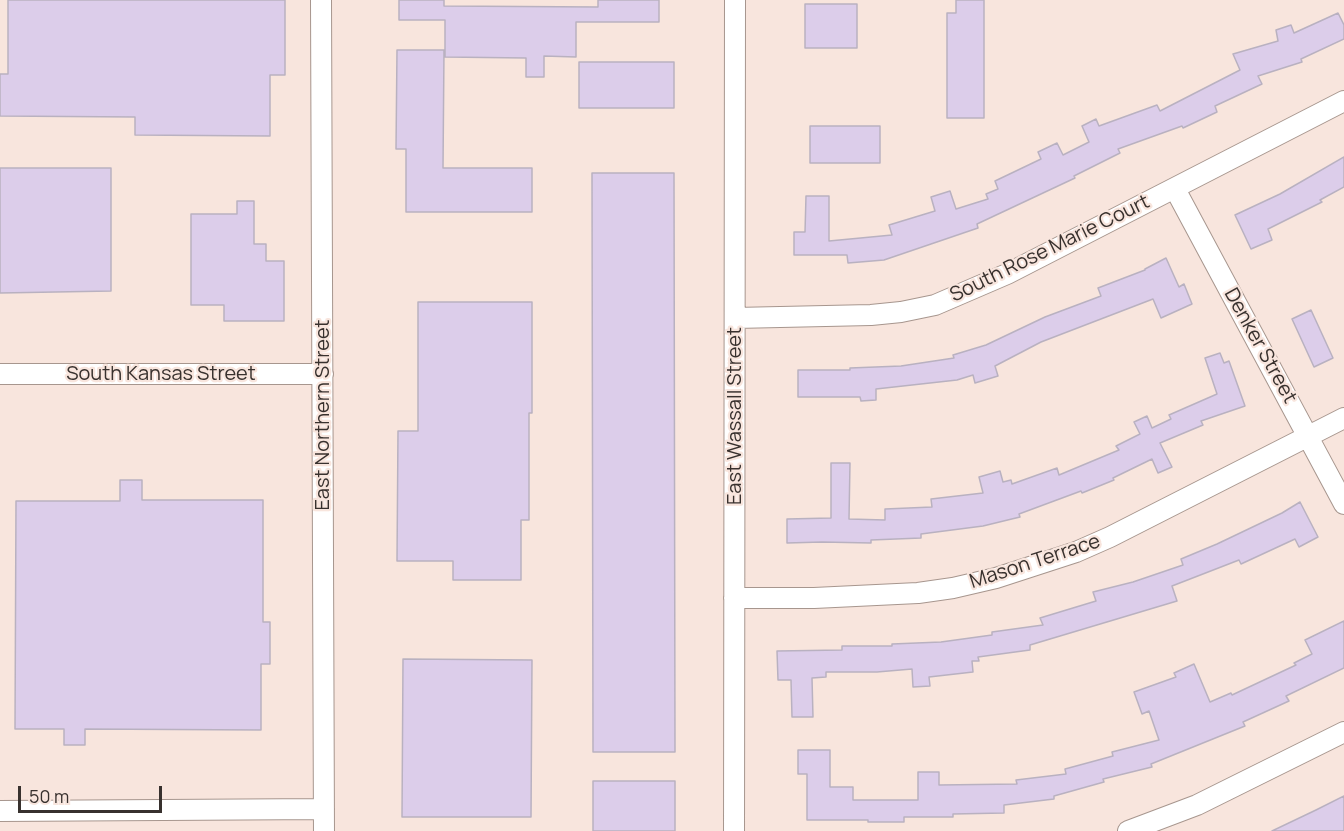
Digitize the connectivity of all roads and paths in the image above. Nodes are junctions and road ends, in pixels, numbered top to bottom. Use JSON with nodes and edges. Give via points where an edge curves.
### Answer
{"nodes":[{"id":1,"x":321,"y":0,"type":"edge"},
{"id":2,"x":735,"y":0,"type":"edge"},
{"id":3,"x":1344,"y":101,"type":"edge"},
{"id":4,"x":1175,"y":189,"type":"junction"},
{"id":5,"x":735,"y":318,"type":"junction"},
{"id":6,"x":0,"y":374,"type":"edge"},
{"id":7,"x":322,"y":374,"type":"junction"},
{"id":8,"x":1344,"y":418,"type":"edge"},
{"id":9,"x":1309,"y":436,"type":"junction"},
{"id":10,"x":1344,"y":504,"type":"edge"},
{"id":11,"x":734,"y":598,"type":"junction"},
{"id":12,"x":1344,"y":732,"type":"edge"},
{"id":13,"x":324,"y":809,"type":"junction"},
{"id":14,"x":0,"y":811,"type":"edge"},
{"id":15,"x":324,"y":831,"type":"edge"},
{"id":16,"x":734,"y":831,"type":"edge"},
{"id":17,"x":1128,"y":831,"type":"edge"}],
"edges":[{"from":1,"to":7,"type":"street","name":"East Northern Street"},
{"from":2,"to":5,"type":"street","name":"East Wassall Street"},
{"from":3,"to":4,"type":"street","name":"South Rose Marie Court"},
{"from":4,"to":5,"type":"street","name":"South Rose Marie Court","via":[[1007,274],[935,305],[871,315]]},
{"from":4,"to":9,"type":"street","name":"Denker Street"},
{"from":5,"to":11,"type":"street","name":"East Wassall Street"},
{"from":6,"to":7,"type":"street","name":"South Kansas Street"},
{"from":7,"to":13,"type":"street","name":"East Northern Street"},
{"from":8,"to":9,"type":"street","name":"Mason Terrace"},
{"from":9,"to":10,"type":"street","name":"Denker Street"},
{"from":9,"to":11,"type":"street","name":"Mason Terrace","via":[[1110,537],[996,578],[918,593]]},
{"from":11,"to":16,"type":"street","name":"East Wassall Street"},
{"from":12,"to":17,"type":"street","via":[[1197,805]]},
{"from":13,"to":14,"type":"street"},
{"from":13,"to":15,"type":"street","name":"East Northern Street"}]}
